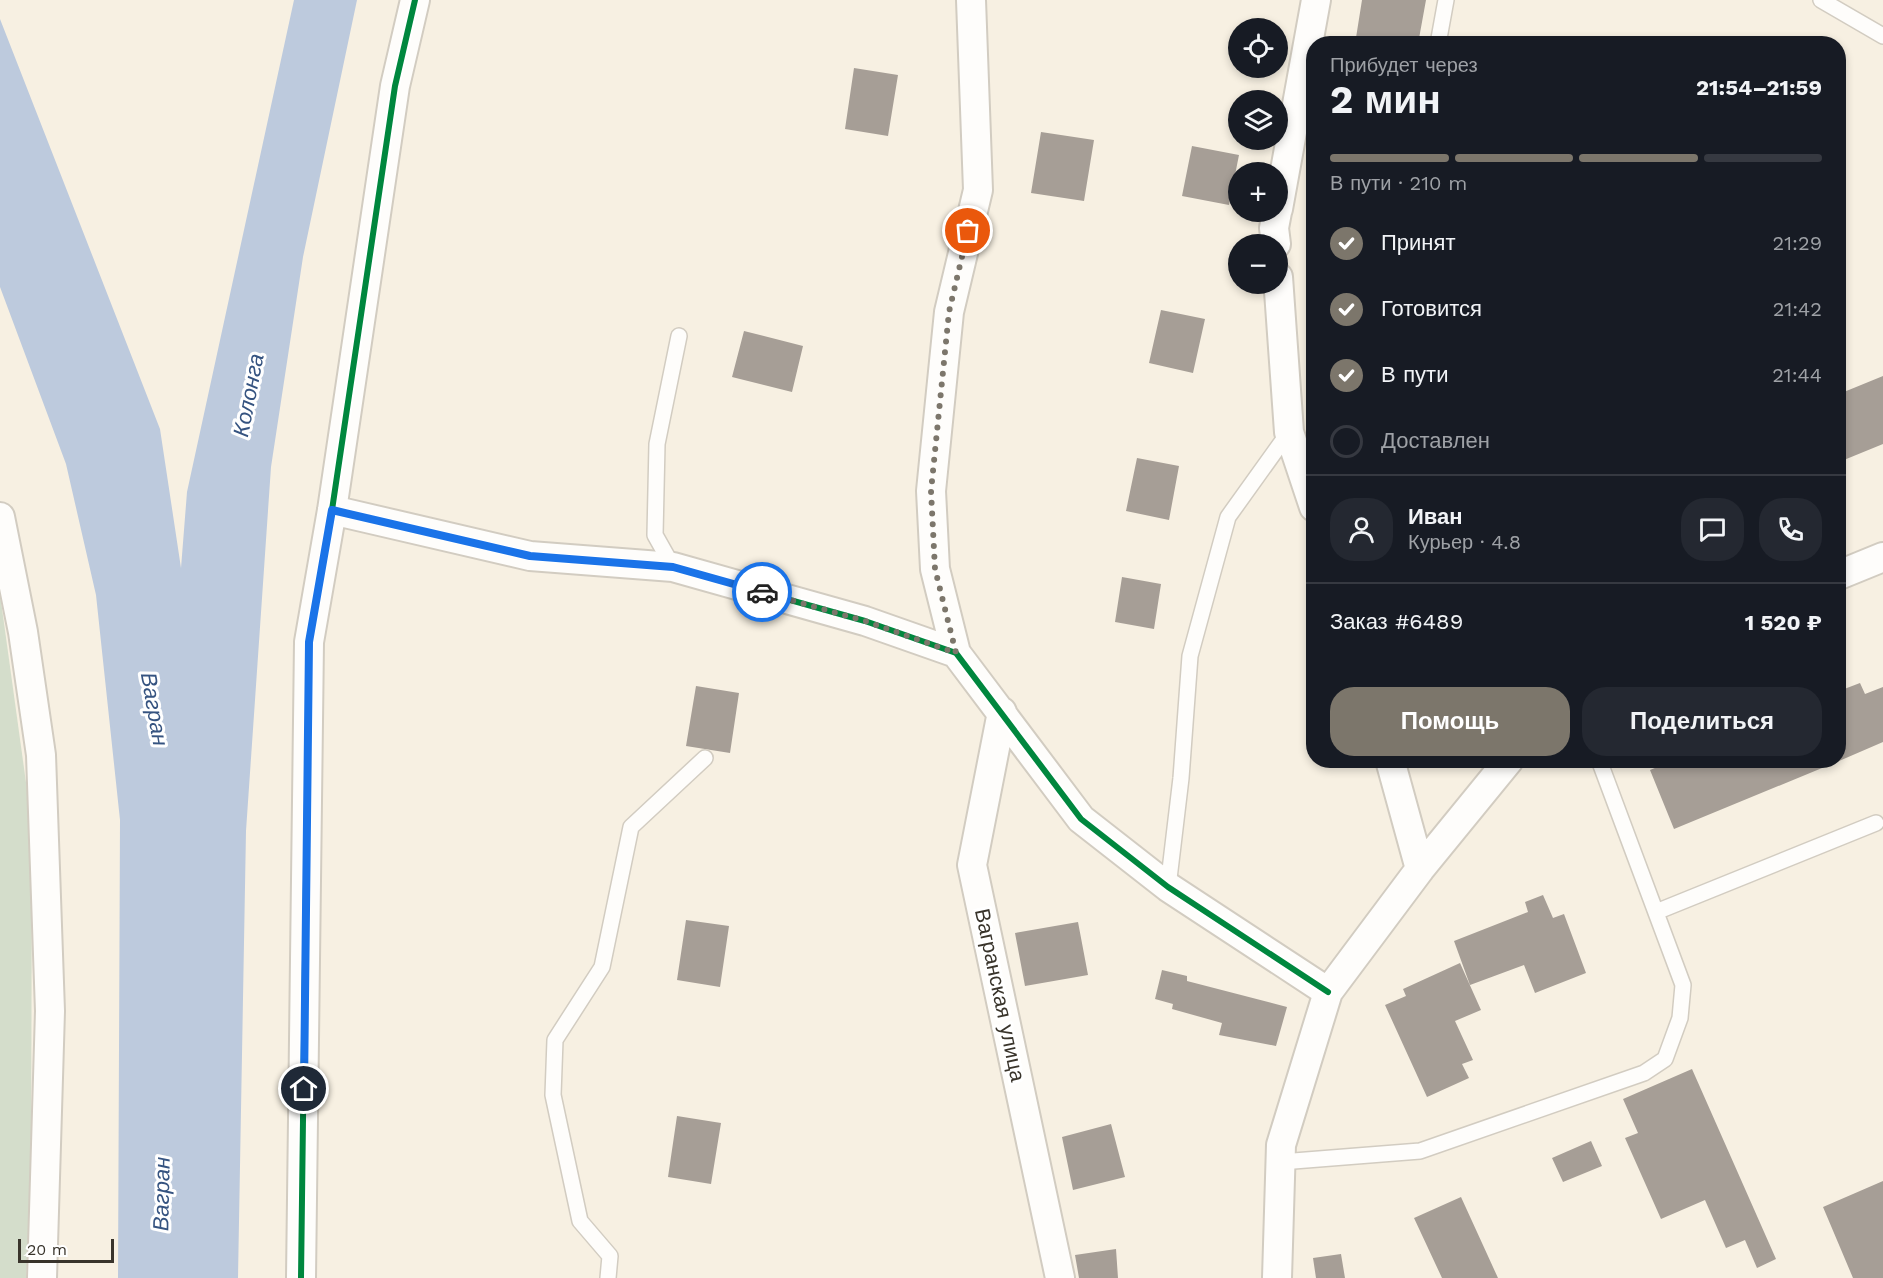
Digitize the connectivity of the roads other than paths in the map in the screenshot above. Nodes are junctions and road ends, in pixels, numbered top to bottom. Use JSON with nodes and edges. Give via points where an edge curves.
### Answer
{"nodes":[{"id":1,"x":415,"y":0,"type":"edge"},
{"id":2,"x":971,"y":0,"type":"edge"},
{"id":3,"x":1316,"y":0,"type":"edge"},
{"id":4,"x":1446,"y":0,"type":"edge"},
{"id":5,"x":1821,"y":0,"type":"edge"},
{"id":6,"x":1309,"y":36,"type":"edge"},
{"id":7,"x":1439,"y":36,"type":"edge"},
{"id":8,"x":1883,"y":36,"type":"edge"},
{"id":9,"x":1306,"y":55,"type":"edge"},
{"id":10,"x":1287,"y":162,"type":"edge"},
{"id":11,"x":1279,"y":294,"type":"edge"},
{"id":12,"x":679,"y":336,"type":"dead end"},
{"id":13,"x":1289,"y":432,"type":"junction"},
{"id":14,"x":1306,"y":483,"type":"edge"},
{"id":15,"x":332,"y":510,"type":"junction"},
{"id":16,"x":0,"y":517,"type":"edge"},
{"id":17,"x":1883,"y":557,"type":"edge"},
{"id":18,"x":673,"y":567,"type":"junction"},
{"id":19,"x":1846,"y":572,"type":"edge"},
{"id":20,"x":956,"y":653,"type":"junction"},
{"id":21,"x":1002,"y":712,"type":"junction"},
{"id":22,"x":705,"y":758,"type":"dead end"},
{"id":23,"x":1392,"y":768,"type":"edge"},
{"id":24,"x":1502,"y":768,"type":"edge"},
{"id":25,"x":1602,"y":768,"type":"edge"},
{"id":26,"x":1876,"y":823,"type":"dead end"},
{"id":27,"x":1420,"y":869,"type":"junction"},
{"id":28,"x":1168,"y":887,"type":"junction"},
{"id":29,"x":1656,"y":912,"type":"junction"},
{"id":30,"x":1328,"y":992,"type":"junction"},
{"id":31,"x":1281,"y":1162,"type":"junction"},
{"id":32,"x":42,"y":1278,"type":"edge"},
{"id":33,"x":301,"y":1278,"type":"edge"},
{"id":34,"x":608,"y":1278,"type":"edge"},
{"id":35,"x":1060,"y":1278,"type":"edge"},
{"id":36,"x":1277,"y":1278,"type":"edge"}],
"edges":[{"from":1,"to":15,"type":"street","via":[[395,86]]},
{"from":2,"to":20,"type":"street","via":[[978,190],[949,312],[931,491],[935,569]]},
{"from":3,"to":6,"type":"street"},
{"from":4,"to":7,"type":"lane"},
{"from":5,"to":8,"type":"lane"},
{"from":9,"to":10,"type":"street"},
{"from":11,"to":13,"type":"street"},
{"from":12,"to":18,"type":"lane","via":[[657,444],[655,535]]},
{"from":13,"to":14,"type":"street"},
{"from":13,"to":28,"type":"lane","via":[[1228,516],[1190,656]]},
{"from":15,"to":18,"type":"street","via":[[530,556]]},
{"from":15,"to":33,"type":"street","via":[[309,642]]},
{"from":16,"to":32,"type":"street","via":[[23,632],[41,754],[50,1011]]},
{"from":17,"to":19,"type":"street"},
{"from":18,"to":20,"type":"street","via":[[865,621]]},
{"from":20,"to":21,"type":"street"},
{"from":21,"to":28,"type":"street","via":[[1081,819]]},
{"from":21,"to":35,"type":"street","name":"Вагранская улица","via":[[972,865]]},
{"from":22,"to":34,"type":"lane","via":[[632,827],[602,967],[555,1040],[554,1095],[580,1221],[610,1256]]},
{"from":23,"to":27,"type":"street"},
{"from":24,"to":27,"type":"street"},
{"from":25,"to":29,"type":"lane"},
{"from":26,"to":29,"type":"lane"},
{"from":27,"to":30,"type":"street"},
{"from":28,"to":30,"type":"street"},
{"from":29,"to":31,"type":"lane","via":[[1683,985],[1680,1018],[1665,1059],[1644,1073],[1420,1151]]},
{"from":30,"to":31,"type":"street","via":[[1281,1145]]},
{"from":31,"to":36,"type":"street"}]}
